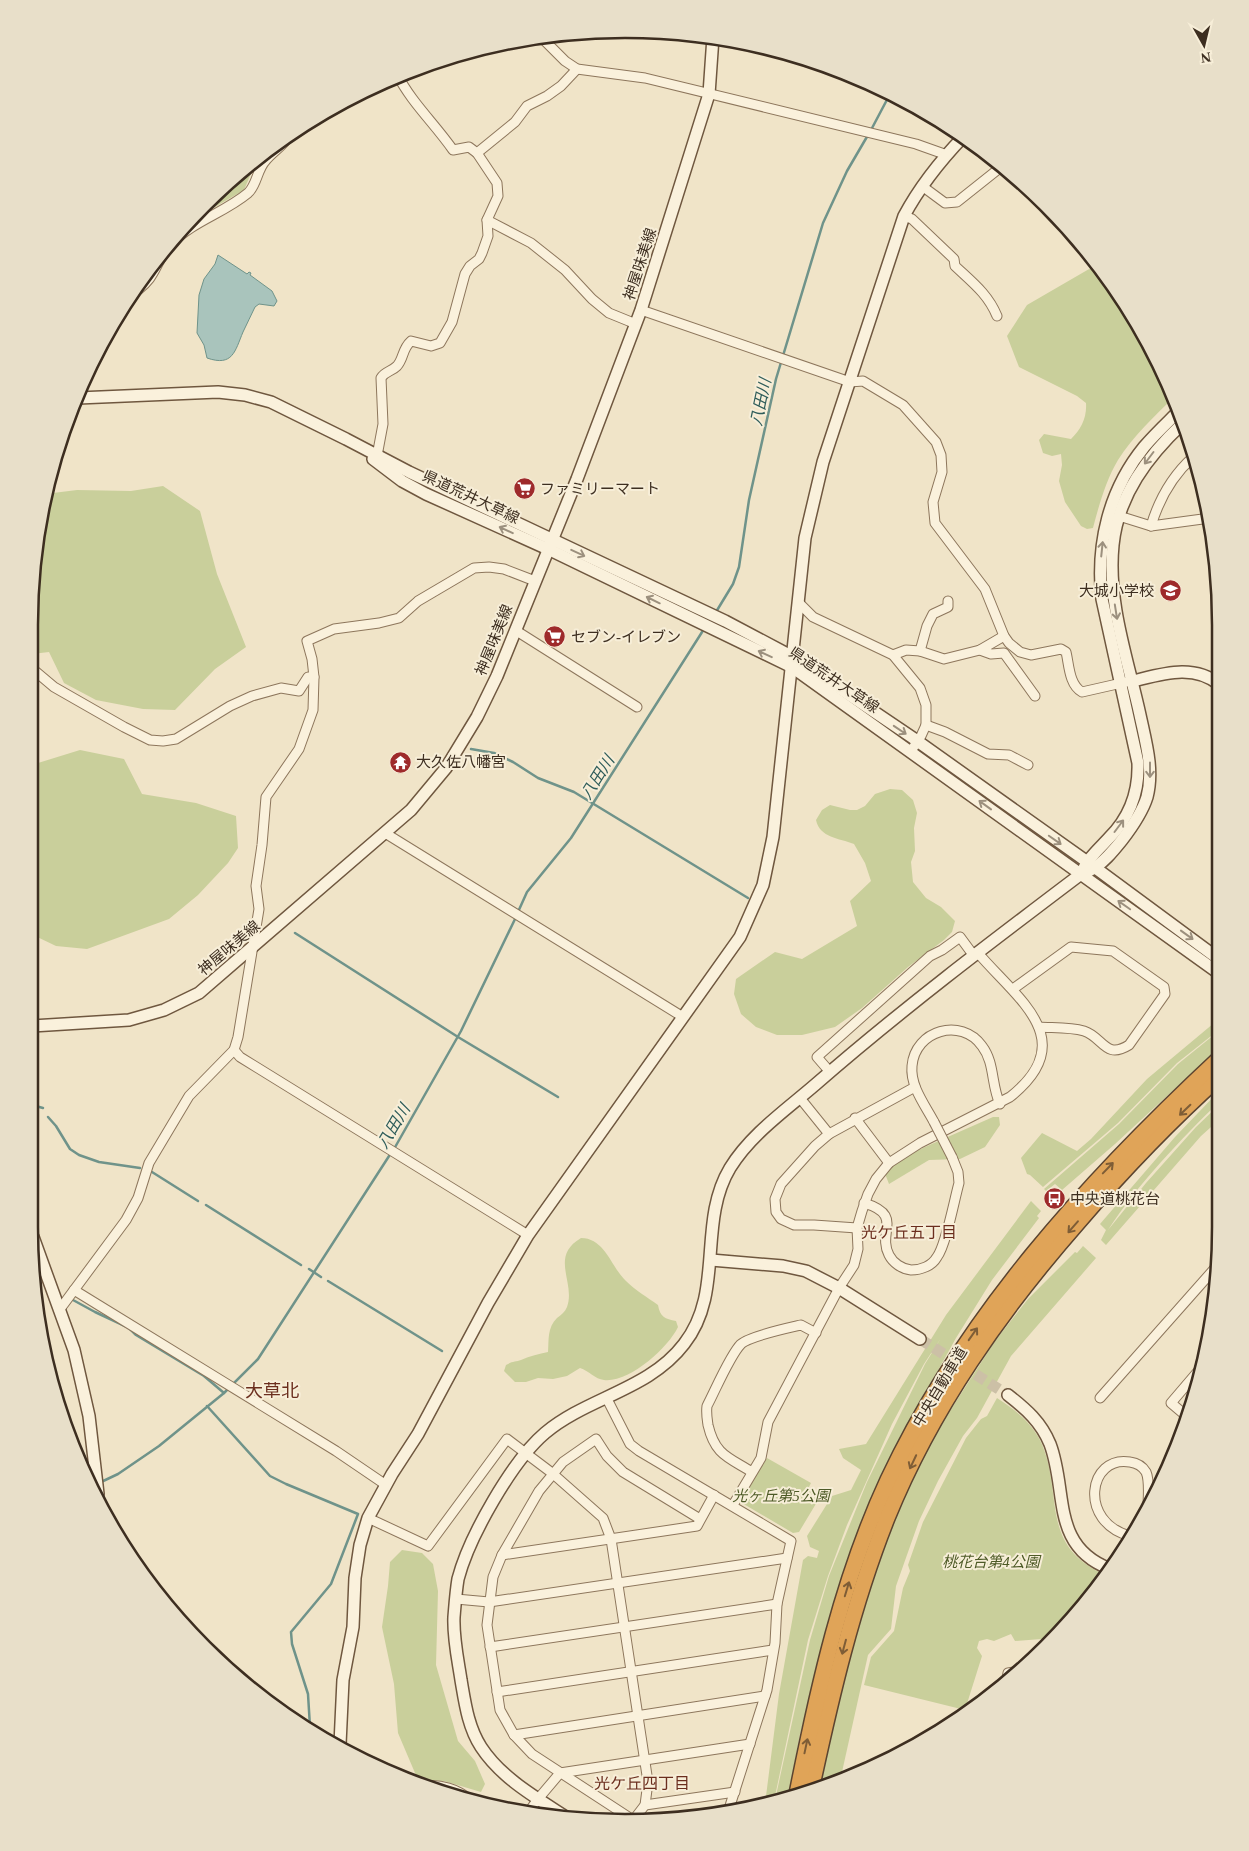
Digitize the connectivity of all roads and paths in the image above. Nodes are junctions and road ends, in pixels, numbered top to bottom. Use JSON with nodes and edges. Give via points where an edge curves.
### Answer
{"nodes":[{"id":1,"x":547,"y":43,"type":"edge"},
{"id":2,"x":713,"y":45,"type":"edge"},
{"id":3,"x":577,"y":69,"type":"junction"},
{"id":4,"x":401,"y":82,"type":"edge"},
{"id":5,"x":709,"y":94,"type":"junction"},
{"id":6,"x":959,"y":142,"type":"edge"},
{"id":7,"x":477,"y":153,"type":"junction"},
{"id":8,"x":947,"y":155,"type":"junction"},
{"id":9,"x":264,"y":162,"type":"edge"},
{"id":10,"x":996,"y":170,"type":"edge"},
{"id":11,"x":922,"y":186,"type":"junction"},
{"id":12,"x":904,"y":216,"type":"junction"},
{"id":13,"x":487,"y":220,"type":"junction"},
{"id":14,"x":196,"y":223,"type":"edge"},
{"id":15,"x":641,"y":310,"type":"junction"},
{"id":16,"x":997,"y":316,"type":"dead end"},
{"id":17,"x":636,"y":324,"type":"junction"},
{"id":18,"x":850,"y":382,"type":"junction"},
{"id":19,"x":83,"y":398,"type":"edge"},
{"id":20,"x":1173,"y":417,"type":"edge"},
{"id":21,"x":1177,"y":428,"type":"edge"},
{"id":22,"x":346,"y":439,"type":"junction"},
{"id":23,"x":377,"y":456,"type":"junction"},
{"id":24,"x":1188,"y":462,"type":"edge"},
{"id":25,"x":1119,"y":516,"type":"junction"},
{"id":26,"x":1201,"y":519,"type":"edge"},
{"id":27,"x":1151,"y":526,"type":"junction"},
{"id":28,"x":550,"y":545,"type":"junction"},
{"id":29,"x":535,"y":582,"type":"junction"},
{"id":30,"x":948,"y":601,"type":"dead end"},
{"id":31,"x":798,"y":602,"type":"junction"},
{"id":32,"x":515,"y":630,"type":"junction"},
{"id":33,"x":1004,"y":636,"type":"junction"},
{"id":34,"x":980,"y":650,"type":"junction"},
{"id":35,"x":920,"y":651,"type":"junction"},
{"id":36,"x":893,"y":655,"type":"junction"},
{"id":37,"x":793,"y":662,"type":"junction"},
{"id":38,"x":38,"y":673,"type":"edge"},
{"id":39,"x":314,"y":678,"type":"junction"},
{"id":40,"x":1212,"y":679,"type":"edge"},
{"id":41,"x":1132,"y":681,"type":"junction"},
{"id":42,"x":1121,"y":683,"type":"junction"},
{"id":43,"x":1035,"y":696,"type":"dead end"},
{"id":44,"x":637,"y":707,"type":"dead end"},
{"id":45,"x":926,"y":725,"type":"junction"},
{"id":46,"x":914,"y":746,"type":"junction"},
{"id":47,"x":1028,"y":765,"type":"dead end"},
{"id":48,"x":385,"y":833,"type":"junction"},
{"id":49,"x":1091,"y":865,"type":"junction"},
{"id":50,"x":1081,"y":874,"type":"junction"},
{"id":51,"x":252,"y":948,"type":"junction"},
{"id":52,"x":976,"y":954,"type":"junction"},
{"id":53,"x":1212,"y":954,"type":"edge"},
{"id":54,"x":1212,"y":968,"type":"edge"},
{"id":55,"x":1013,"y":989,"type":"junction"},
{"id":56,"x":684,"y":1018,"type":"junction"},
{"id":57,"x":38,"y":1026,"type":"edge"},
{"id":58,"x":1039,"y":1027,"type":"junction"},
{"id":59,"x":234,"y":1050,"type":"junction"},
{"id":60,"x":1212,"y":1066,"type":"edge"},
{"id":61,"x":830,"y":1072,"type":"junction"},
{"id":62,"x":1212,"y":1084,"type":"edge"},
{"id":63,"x":915,"y":1087,"type":"junction"},
{"id":64,"x":800,"y":1098,"type":"junction"},
{"id":65,"x":1000,"y":1104,"type":"junction"},
{"id":66,"x":855,"y":1118,"type":"junction"},
{"id":67,"x":829,"y":1134,"type":"junction"},
{"id":68,"x":889,"y":1163,"type":"junction"},
{"id":69,"x":864,"y":1202,"type":"junction"},
{"id":70,"x":857,"y":1228,"type":"junction"},
{"id":71,"x":528,"y":1235,"type":"junction"},
{"id":72,"x":711,"y":1260,"type":"junction"},
{"id":73,"x":39,"y":1266,"type":"edge"},
{"id":74,"x":1209,"y":1275,"type":"edge"},
{"id":75,"x":839,"y":1288,"type":"junction"},
{"id":76,"x":74,"y":1290,"type":"junction"},
{"id":77,"x":60,"y":1309,"type":"junction"},
{"id":78,"x":816,"y":1333,"type":"junction"},
{"id":79,"x":920,"y":1338,"type":"tunnel mouth"},
{"id":80,"x":1190,"y":1381,"type":"edge"},
{"id":81,"x":1008,"y":1395,"type":"tunnel mouth"},
{"id":82,"x":606,"y":1397,"type":"junction"},
{"id":83,"x":1100,"y":1398,"type":"dead end"},
{"id":84,"x":1181,"y":1412,"type":"edge"},
{"id":85,"x":526,"y":1453,"type":"junction"},
{"id":86,"x":752,"y":1472,"type":"junction"},
{"id":87,"x":552,"y":1473,"type":"junction"},
{"id":88,"x":98,"y":1485,"type":"edge"},
{"id":89,"x":386,"y":1485,"type":"junction"},
{"id":90,"x":1148,"y":1493,"type":"edge"},
{"id":91,"x":714,"y":1495,"type":"junction"},
{"id":92,"x":733,"y":1506,"type":"junction"},
{"id":93,"x":368,"y":1518,"type":"junction"},
{"id":94,"x":700,"y":1519,"type":"junction"},
{"id":95,"x":1124,"y":1534,"type":"edge"},
{"id":96,"x":611,"y":1540,"type":"junction"},
{"id":97,"x":502,"y":1555,"type":"junction"},
{"id":98,"x":787,"y":1558,"type":"junction"},
{"id":99,"x":1104,"y":1566,"type":"edge"},
{"id":100,"x":617,"y":1583,"type":"junction"},
{"id":101,"x":456,"y":1599,"type":"junction"},
{"id":102,"x":489,"y":1602,"type":"junction"},
{"id":103,"x":777,"y":1604,"type":"junction"},
{"id":104,"x":624,"y":1627,"type":"junction"},
{"id":105,"x":490,"y":1647,"type":"junction"},
{"id":106,"x":773,"y":1650,"type":"junction"},
{"id":107,"x":631,"y":1672,"type":"junction"},
{"id":108,"x":496,"y":1692,"type":"junction"},
{"id":109,"x":765,"y":1696,"type":"junction"},
{"id":110,"x":638,"y":1716,"type":"junction"},
{"id":111,"x":514,"y":1735,"type":"junction"},
{"id":112,"x":340,"y":1740,"type":"edge"},
{"id":113,"x":750,"y":1744,"type":"junction"},
{"id":114,"x":645,"y":1760,"type":"junction"},
{"id":115,"x":560,"y":1773,"type":"junction"},
{"id":116,"x":813,"y":1782,"type":"edge"},
{"id":117,"x":798,"y":1787,"type":"edge"},
{"id":118,"x":734,"y":1792,"type":"junction"},
{"id":119,"x":538,"y":1799,"type":"junction"},
{"id":120,"x":731,"y":1803,"type":"edge"},
{"id":121,"x":645,"y":1805,"type":"junction"},
{"id":122,"x":534,"y":1806,"type":"edge"},
{"id":123,"x":553,"y":1808,"type":"edge"},
{"id":124,"x":639,"y":1813,"type":"edge"},
{"id":125,"x":624,"y":1814,"type":"edge"}],
"edges":[{"from":1,"to":3,"type":"street"},
{"from":2,"to":5,"type":"street","name":"神屋味美線"},
{"from":3,"to":5,"type":"street","via":[[646,78]]},
{"from":3,"to":7,"type":"street","via":[[560,86],[527,106],[515,122]]},
{"from":4,"to":7,"type":"street","via":[[453,150],[469,147]]},
{"from":5,"to":8,"type":"street","via":[[916,144]]},
{"from":5,"to":15,"type":"street","name":"神屋味美線"},
{"from":6,"to":8,"type":"street"},
{"from":7,"to":13,"type":"street","via":[[497,183],[498,196]]},
{"from":8,"to":11,"type":"street"},
{"from":9,"to":14,"type":"street","via":[[250,191]]},
{"from":10,"to":11,"type":"street","via":[[957,202],[945,203]]},
{"from":11,"to":12,"type":"street"},
{"from":12,"to":16,"type":"street","via":[[912,219],[954,259],[955,266],[982,291]]},
{"from":12,"to":18,"type":"street"},
{"from":13,"to":17,"type":"street","via":[[530,244],[565,270],[609,314]]},
{"from":13,"to":23,"type":"street","via":[[488,236],[482,253],[464,274],[452,322],[440,344],[432,346],[411,341],[405,346],[399,364],[384,372],[381,378],[383,424]]},
{"from":15,"to":17,"type":"street","name":"神屋味美線"},
{"from":15,"to":18,"type":"street"},
{"from":17,"to":28,"type":"street","name":"神屋味美線"},
{"from":18,"to":31,"type":"street","via":[[812,509]]},
{"from":18,"to":33,"type":"street","via":[[863,381],[903,405],[936,442],[941,454],[942,472],[933,502],[935,523],[985,590]]},
{"from":19,"to":22,"type":"street","name":"県道荒井大草線","via":[[218,392],[245,395],[271,402]]},
{"from":42,"to":20,"type":"street","one_way":true,"via":[[1101,586],[1104,535],[1113,501],[1134,460]]},
{"from":21,"to":25,"type":"street","one_way":true,"via":[[1144,465]]},
{"from":22,"to":23,"type":"street","name":"県道荒井大草線"},
{"from":28,"to":22,"type":"street","name":"県道荒井大草線","one_way":true,"via":[[402,481]]},
{"from":23,"to":28,"type":"street","name":"県道荒井大草線"},
{"from":24,"to":27,"type":"street","via":[[1167,487]]},
{"from":25,"to":27,"type":"street"},
{"from":25,"to":41,"type":"street","one_way":true,"via":[[1113,545],[1113,585]]},
{"from":26,"to":27,"type":"street"},
{"from":28,"to":29,"type":"street","name":"神屋味美線"},
{"from":37,"to":28,"type":"street","name":"県道荒井大草線","one_way":true,"via":[[696,621]]},
{"from":28,"to":37,"type":"street","name":"県道荒井大草線","one_way":true,"via":[[725,621]]},
{"from":29,"to":32,"type":"street","name":"神屋味美線"},
{"from":29,"to":39,"type":"street","via":[[504,569],[474,568],[418,601],[399,618],[334,629],[307,641]]},
{"from":30,"to":35,"type":"street","via":[[948,607],[933,614]]},
{"from":31,"to":36,"type":"street","via":[[813,617]]},
{"from":31,"to":37,"type":"street"},
{"from":32,"to":44,"type":"street"},
{"from":32,"to":48,"type":"street","name":"神屋味美線","via":[[481,709],[460,747],[434,785]]},
{"from":33,"to":34,"type":"street"},
{"from":33,"to":42,"type":"street","via":[[1016,650],[1031,655],[1062,649],[1066,652],[1079,691]]},
{"from":34,"to":35,"type":"street","via":[[944,659]]},
{"from":34,"to":43,"type":"street","via":[[991,654],[1004,653]]},
{"from":35,"to":36,"type":"street","via":[[906,650]]},
{"from":36,"to":45,"type":"street","via":[[920,688],[926,705]]},
{"from":37,"to":46,"type":"street","name":"県道荒井大草線"},
{"from":37,"to":56,"type":"street","via":[[773,837],[763,885],[740,937]]},
{"from":38,"to":39,"type":"street","via":[[54,687],[124,727],[150,740],[163,741],[176,739],[252,696],[281,688],[299,690],[308,677]]},
{"from":39,"to":51,"type":"street","via":[[313,710],[299,749],[266,797],[256,886],[259,909]]},
{"from":40,"to":41,"type":"street","via":[[1193,671],[1179,671]]},
{"from":41,"to":42,"type":"street"},
{"from":41,"to":49,"type":"street","one_way":true,"via":[[1150,761],[1148,792],[1133,826],[1119,844]]},
{"from":49,"to":42,"type":"street","one_way":true,"via":[[1124,820],[1137,785],[1137,757]]},
{"from":45,"to":46,"type":"street"},
{"from":45,"to":47,"type":"street","via":[[988,754],[1009,755]]},
{"from":46,"to":49,"type":"street","name":"県道荒井大草線","one_way":true},
{"from":50,"to":46,"type":"street","name":"県道荒井大草線","one_way":true},
{"from":48,"to":51,"type":"street","name":"神屋味美線"},
{"from":48,"to":56,"type":"street"},
{"from":49,"to":50,"type":"street"},
{"from":49,"to":53,"type":"street","name":"県道荒井大草線","one_way":true},
{"from":50,"to":52,"type":"street"},
{"from":54,"to":50,"type":"street","name":"県道荒井大草線","one_way":true},
{"from":51,"to":57,"type":"street","name":"神屋味美線","via":[[199,993],[164,1010],[129,1020]]},
{"from":51,"to":59,"type":"street"},
{"from":52,"to":55,"type":"street"},
{"from":52,"to":61,"type":"street"},
{"from":52,"to":61,"type":"street","via":[[960,937],[930,956],[817,1057]]},
{"from":55,"to":58,"type":"street"},
{"from":55,"to":58,"type":"street","via":[[1071,947],[1113,950],[1164,987],[1165,994],[1129,1045],[1121,1050],[1110,1050],[1085,1031]]},
{"from":56,"to":71,"type":"street"},
{"from":58,"to":65,"type":"street","via":[[1042,1047],[1035,1069],[1022,1088]]},
{"from":59,"to":71,"type":"street","via":[[240,1057]]},
{"from":59,"to":76,"type":"street","via":[[189,1096],[149,1163],[138,1198],[126,1220]]},
{"from":117,"to":60,"type":"highway","name":"中央自動車道","one_way":true,"via":[[825,1665],[850,1578],[888,1481],[934,1394],[960,1352],[1034,1252],[1101,1176]]},
{"from":61,"to":64,"type":"street"},
{"from":62,"to":116,"type":"highway","name":"中央自動車道","one_way":true,"via":[[1110,1185],[1044,1261],[972,1357],[946,1399],[888,1516],[864,1582],[838,1667]]},
{"from":63,"to":65,"type":"street","via":[[912,1066],[918,1048],[934,1033],[962,1031],[977,1039],[988,1055],[993,1086]]},
{"from":63,"to":66,"type":"street"},
{"from":63,"to":69,"type":"street","bridge":true,"via":[[958,1172],[959,1183],[941,1252],[932,1264],[910,1270],[902,1268],[891,1258],[886,1243],[886,1216]]},
{"from":64,"to":67,"type":"street"},
{"from":64,"to":72,"type":"street","via":[[747,1145],[730,1168],[719,1191]]},
{"from":65,"to":68,"type":"street","via":[[920,1143]]},
{"from":66,"to":67,"type":"street"},
{"from":66,"to":68,"type":"street"},
{"from":67,"to":70,"type":"street","via":[[781,1184],[774,1199],[776,1212],[781,1219],[794,1225]]},
{"from":68,"to":69,"type":"street"},
{"from":69,"to":70,"type":"street"},
{"from":70,"to":75,"type":"street","via":[[856,1257]]},
{"from":71,"to":89,"type":"street","via":[[418,1434]]},
{"from":72,"to":75,"type":"street","via":[[795,1268]]},
{"from":72,"to":82,"type":"street","via":[[706,1298],[686,1342],[657,1371]]},
{"from":73,"to":77,"type":"street"},
{"from":74,"to":83,"type":"street"},
{"from":75,"to":78,"type":"street"},
{"from":75,"to":79,"type":"street"},
{"from":76,"to":77,"type":"street"},
{"from":76,"to":89,"type":"street"},
{"from":77,"to":88,"type":"street","via":[[74,1350],[89,1416]]},
{"from":78,"to":86,"type":"street","via":[[768,1422],[761,1458]]},
{"from":78,"to":86,"type":"street","via":[[801,1325],[742,1343],[707,1406],[714,1445]]},
{"from":80,"to":84,"type":"street","via":[[1171,1404]]},
{"from":81,"to":99,"type":"street","via":[[1027,1410],[1046,1436],[1056,1463],[1063,1513],[1072,1539],[1091,1559]]},
{"from":82,"to":85,"type":"street","via":[[561,1421]]},
{"from":82,"to":91,"type":"street","via":[[630,1444]]},
{"from":85,"to":87,"type":"street"},
{"from":85,"to":93,"type":"street","via":[[507,1439],[428,1546]]},
{"from":85,"to":101,"type":"street","via":[[505,1481],[469,1549],[458,1580]]},
{"from":86,"to":92,"type":"street"},
{"from":87,"to":94,"type":"street","via":[[596,1439],[622,1472]]},
{"from":87,"to":96,"type":"street","via":[[603,1518]]},
{"from":87,"to":97,"type":"street"},
{"from":89,"to":93,"type":"street"},
{"from":90,"to":95,"type":"street","via":[[1146,1471],[1135,1463],[1116,1463],[1097,1479],[1094,1497],[1099,1514],[1111,1528]]},
{"from":91,"to":92,"type":"street"},
{"from":91,"to":94,"type":"street"},
{"from":92,"to":98,"type":"street","via":[[791,1541]]},
{"from":93,"to":112,"type":"street","via":[[355,1578],[353,1627],[343,1680]]},
{"from":94,"to":96,"type":"street","via":[[697,1526]]},
{"from":96,"to":97,"type":"street"},
{"from":96,"to":100,"type":"street"},
{"from":97,"to":102,"type":"street","via":[[493,1577]]},
{"from":98,"to":100,"type":"street"},
{"from":98,"to":103,"type":"street"},
{"from":100,"to":102,"type":"street"},
{"from":100,"to":104,"type":"street"},
{"from":101,"to":102,"type":"street"},
{"from":101,"to":119,"type":"street","via":[[455,1636],[466,1707],[474,1734],[485,1753],[506,1776]]},
{"from":102,"to":105,"type":"street","via":[[487,1625]]},
{"from":103,"to":104,"type":"street"},
{"from":103,"to":106,"type":"street"},
{"from":104,"to":105,"type":"street"},
{"from":104,"to":107,"type":"street"},
{"from":105,"to":108,"type":"street"},
{"from":106,"to":107,"type":"street"},
{"from":106,"to":109,"type":"street"},
{"from":107,"to":108,"type":"street"},
{"from":107,"to":110,"type":"street"},
{"from":108,"to":111,"type":"street","via":[[504,1718]]},
{"from":109,"to":110,"type":"street"},
{"from":109,"to":113,"type":"street"},
{"from":110,"to":111,"type":"street"},
{"from":110,"to":114,"type":"street"},
{"from":111,"to":115,"type":"street","via":[[532,1754]]},
{"from":113,"to":114,"type":"street"},
{"from":113,"to":118,"type":"street"},
{"from":114,"to":115,"type":"street"},
{"from":114,"to":121,"type":"street","via":[[648,1782]]},
{"from":115,"to":119,"type":"street"},
{"from":115,"to":125,"type":"street"},
{"from":118,"to":120,"type":"street"},
{"from":118,"to":121,"type":"street"},
{"from":119,"to":122,"type":"street"},
{"from":119,"to":123,"type":"street"},
{"from":121,"to":124,"type":"street"}]}
